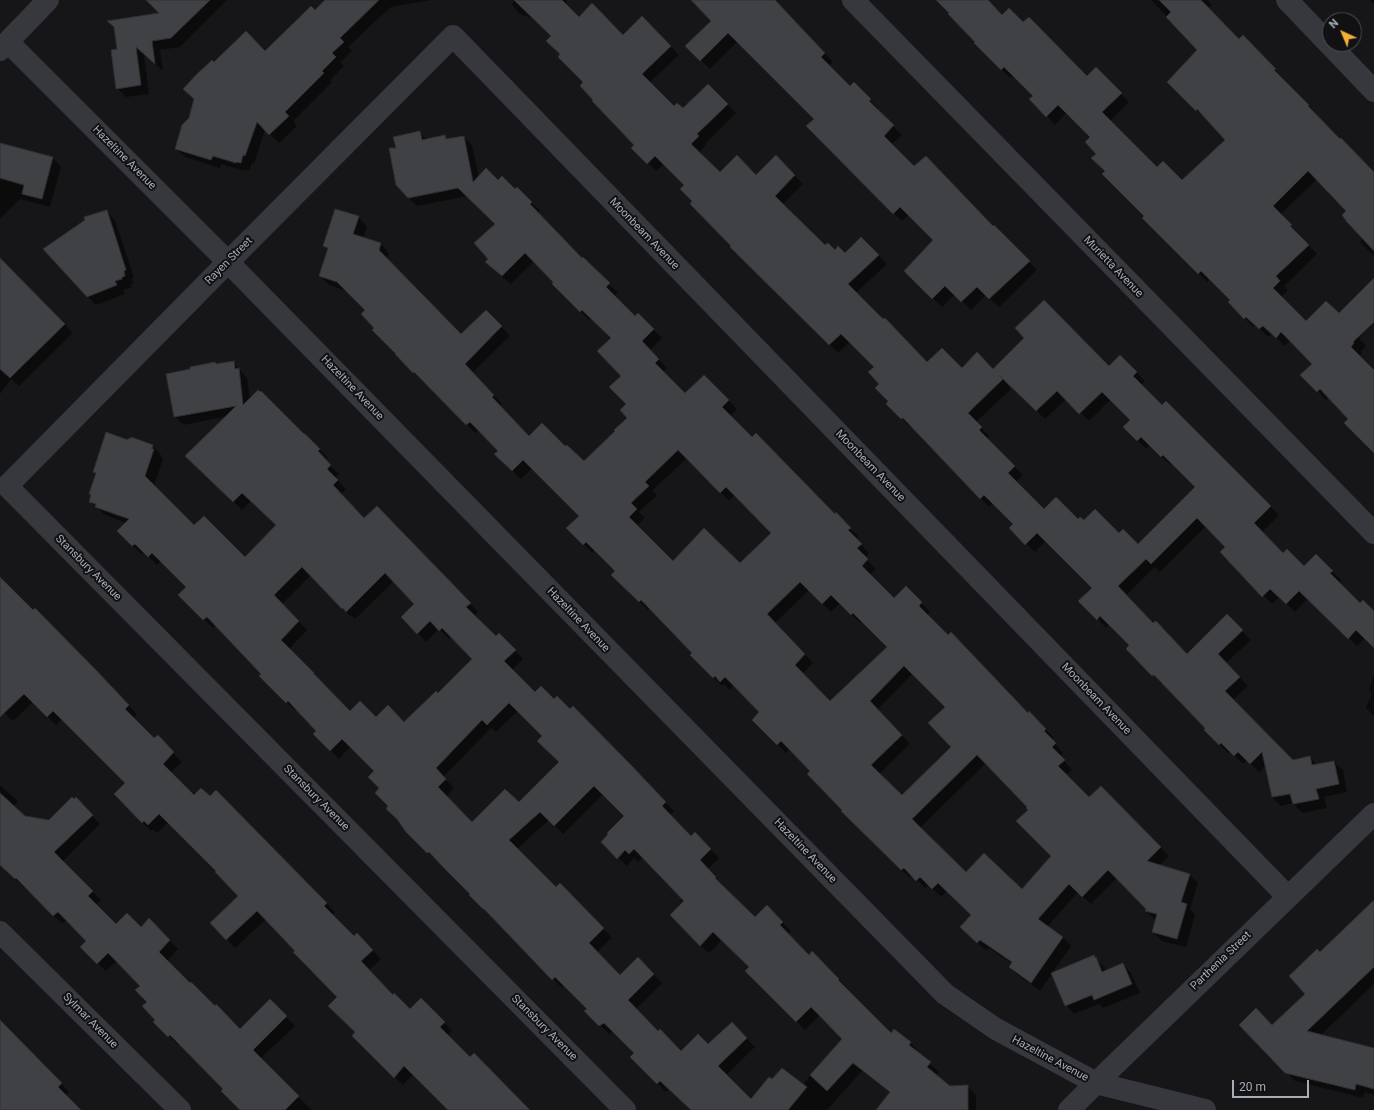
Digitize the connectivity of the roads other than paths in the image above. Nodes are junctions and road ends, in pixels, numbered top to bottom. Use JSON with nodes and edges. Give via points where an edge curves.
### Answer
{"nodes":[{"id":1,"x":48,"y":0,"type":"edge"},
{"id":2,"x":853,"y":0,"type":"edge"},
{"id":3,"x":1287,"y":0,"type":"edge"},
{"id":4,"x":453,"y":36,"type":"joint"},
{"id":5,"x":4,"y":46,"type":"edge"},
{"id":6,"x":1374,"y":90,"type":"edge"},
{"id":7,"x":228,"y":262,"type":"junction"},
{"id":8,"x":7,"y":486,"type":"joint"},
{"id":9,"x":1374,"y":533,"type":"edge"},
{"id":10,"x":1374,"y":814,"type":"edge"},
{"id":11,"x":1287,"y":896,"type":"junction"},
{"id":12,"x":0,"y":932,"type":"edge"},
{"id":13,"x":1096,"y":1083,"type":"junction"},
{"id":14,"x":180,"y":1110,"type":"edge"},
{"id":15,"x":625,"y":1110,"type":"edge"},
{"id":16,"x":1069,"y":1110,"type":"edge"},
{"id":17,"x":1205,"y":1110,"type":"edge"}],
"edges":[{"from":1,"to":5,"type":"street"},
{"from":2,"to":9,"type":"street","name":"Murietta Avenue"},
{"from":3,"to":6,"type":"street"},
{"from":4,"to":7,"type":"street","name":"Rayen Street"},
{"from":4,"to":11,"type":"street","name":"Moonbeam Avenue"},
{"from":5,"to":7,"type":"street","name":"Hazeltine Avenue"},
{"from":7,"to":8,"type":"street","name":"Rayen Street"},
{"from":7,"to":13,"type":"street","name":"Hazeltine Avenue","via":[[945,994],[996,1030]]},
{"from":8,"to":15,"type":"street","name":"Stansbury Avenue"},
{"from":10,"to":11,"type":"street","name":"Parthenia Street"},
{"from":11,"to":13,"type":"street","name":"Parthenia Street"},
{"from":12,"to":14,"type":"street","name":"Sylmar Avenue"},
{"from":13,"to":16,"type":"street","name":"Parthenia Street"},
{"from":13,"to":17,"type":"street","name":"Hazeltine Avenue"}]}
